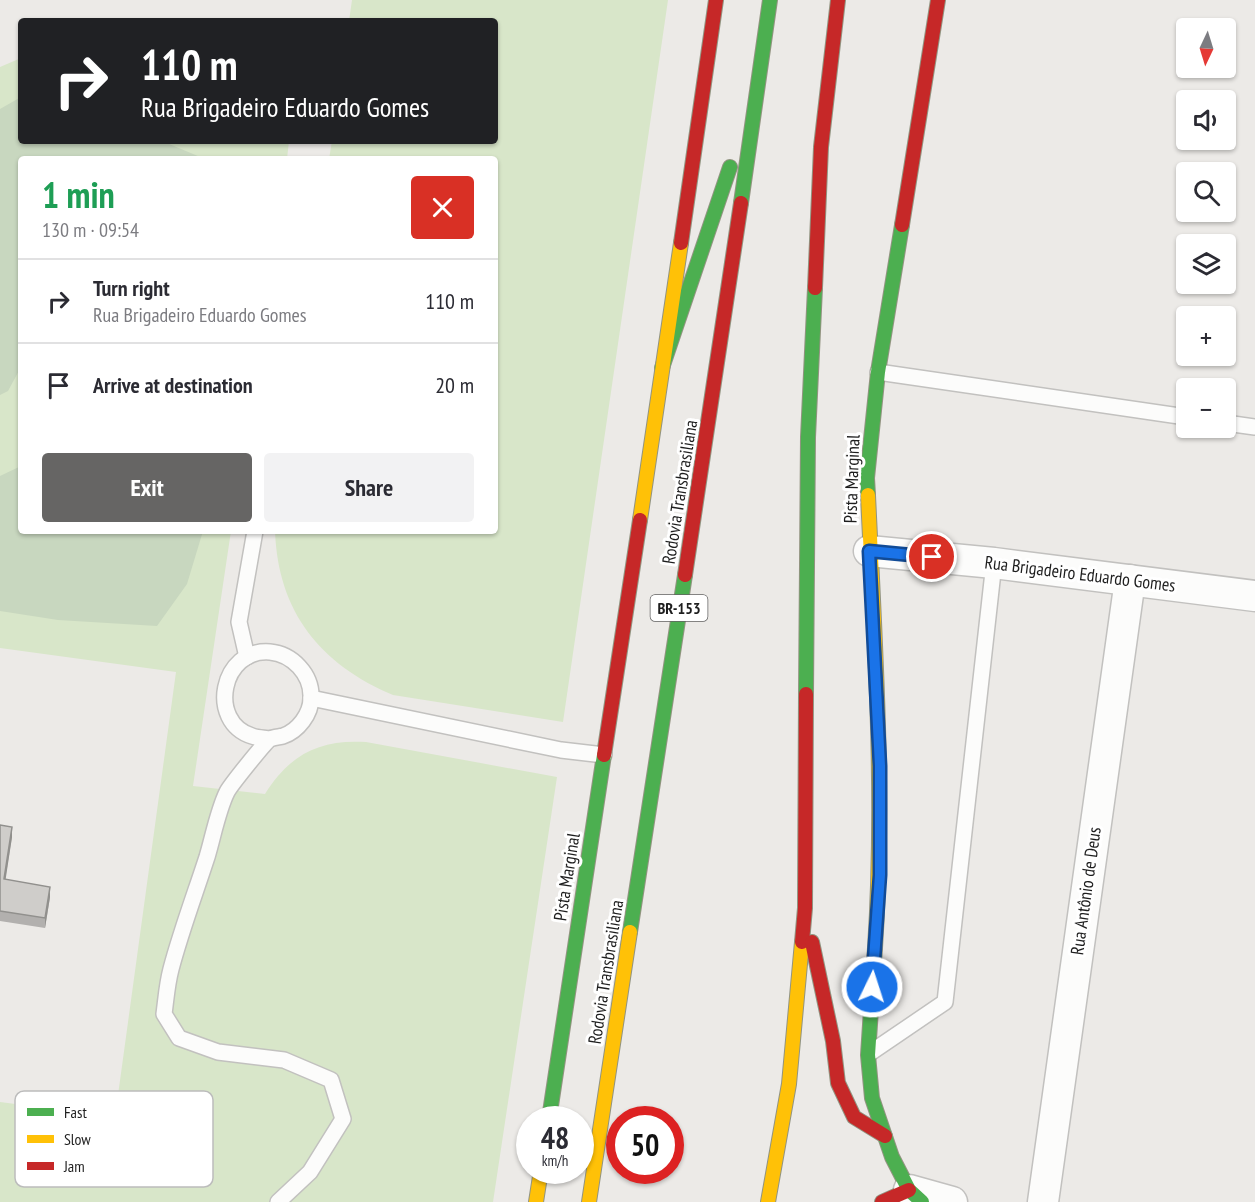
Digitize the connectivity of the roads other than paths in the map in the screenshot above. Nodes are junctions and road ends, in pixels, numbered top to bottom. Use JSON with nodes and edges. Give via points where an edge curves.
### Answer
{"nodes":[{"id":1,"x":716,"y":0,"type":"edge"},
{"id":2,"x":770,"y":0,"type":"edge"},
{"id":3,"x":838,"y":0,"type":"edge"},
{"id":4,"x":939,"y":0,"type":"edge"},
{"id":5,"x":768,"y":14,"type":"junction"},
{"id":6,"x":662,"y":368,"type":"junction"},
{"id":7,"x":878,"y":372,"type":"junction"},
{"id":8,"x":1176,"y":416,"type":"edge"},
{"id":9,"x":1236,"y":424,"type":"edge"},
{"id":10,"x":1255,"y":427,"type":"edge"},
{"id":11,"x":254,"y":534,"type":"edge"},
{"id":12,"x":869,"y":551,"type":"junction"},
{"id":13,"x":994,"y":563,"type":"junction"},
{"id":14,"x":1130,"y":580,"type":"junction"},
{"id":15,"x":1255,"y":596,"type":"edge"},
{"id":16,"x":247,"y":657,"type":"junction"},
{"id":17,"x":311,"y":698,"type":"junction"},
{"id":18,"x":270,"y":739,"type":"junction"},
{"id":19,"x":604,"y":755,"type":"junction"},
{"id":20,"x":805,"y":908,"type":"junction"},
{"id":21,"x":867,"y":1055,"type":"junction"},
{"id":22,"x":551,"y":1106,"type":"edge"},
{"id":23,"x":885,"y":1136,"type":"junction"},
{"id":24,"x":539,"y":1184,"type":"edge"},
{"id":25,"x":915,"y":1196,"type":"edge"},
{"id":26,"x":278,"y":1202,"type":"edge"},
{"id":27,"x":536,"y":1202,"type":"edge"},
{"id":28,"x":589,"y":1202,"type":"edge"},
{"id":29,"x":768,"y":1202,"type":"edge"},
{"id":30,"x":882,"y":1202,"type":"edge"},
{"id":31,"x":952,"y":1202,"type":"edge"},
{"id":32,"x":1043,"y":1202,"type":"edge"}],
"edges":[{"from":1,"to":6,"type":"main road","name":"Pista Marginal"},
{"from":2,"to":5,"type":"main road","name":"Rodovia Transbrasiliana","number":"BR-153"},
{"from":3,"to":20,"type":"main road","via":[[820,147],[808,437]]},
{"from":4,"to":7,"type":"main road","name":"Pista Marginal"},
{"from":5,"to":6,"type":"main road","via":[[726,182]]},
{"from":5,"to":28,"type":"main road","name":"Rodovia Transbrasiliana","number":"BR-153"},
{"from":6,"to":19,"type":"main road","name":"Pista Marginal"},
{"from":7,"to":8,"type":"lane"},
{"from":7,"to":12,"type":"main road","name":"Pista Marginal","via":[[867,478]]},
{"from":9,"to":10,"type":"lane"},
{"from":11,"to":16,"type":"lane","via":[[239,622]]},
{"from":12,"to":13,"type":"street","name":"Rua Brigadeiro Eduardo Gomes"},
{"from":12,"to":21,"type":"main road","name":"Pista Marginal","via":[[879,713],[880,875]]},
{"from":13,"to":14,"type":"street","name":"Rua Brigadeiro Eduardo Gomes"},
{"from":13,"to":21,"type":"lane","via":[[945,1002]]},
{"from":14,"to":15,"type":"street","name":"Rua Brigadeiro Eduardo Gomes"},
{"from":14,"to":32,"type":"street","name":"Rua Antônio de Deus"},
{"from":16,"to":17,"type":"lane","via":[[261,652],[285,656],[308,678]]},
{"from":16,"to":18,"type":"lane","via":[[229,675],[225,705],[241,730],[250,736]]},
{"from":17,"to":18,"type":"lane","via":[[306,716],[297,728]]},
{"from":17,"to":19,"type":"lane","via":[[561,750]]},
{"from":18,"to":26,"type":"lane","via":[[227,791],[171,971],[164,1014],[179,1038],[218,1052],[284,1060],[331,1080],[343,1119],[310,1172]]},
{"from":19,"to":22,"type":"main road","name":"Pista Marginal"},
{"from":20,"to":23,"type":"main road","via":[[838,1083],[854,1117]]},
{"from":20,"to":29,"type":"main road","via":[[789,1084]]},
{"from":21,"to":23,"type":"main road","name":"Pista Marginal","via":[[872,1098]]},
{"from":23,"to":25,"type":"main road","name":"Pista Marginal","via":[[892,1157]]},
{"from":24,"to":27,"type":"main road"},
{"from":25,"to":30,"type":"main road"},
{"from":25,"to":31,"type":"street"}]}
